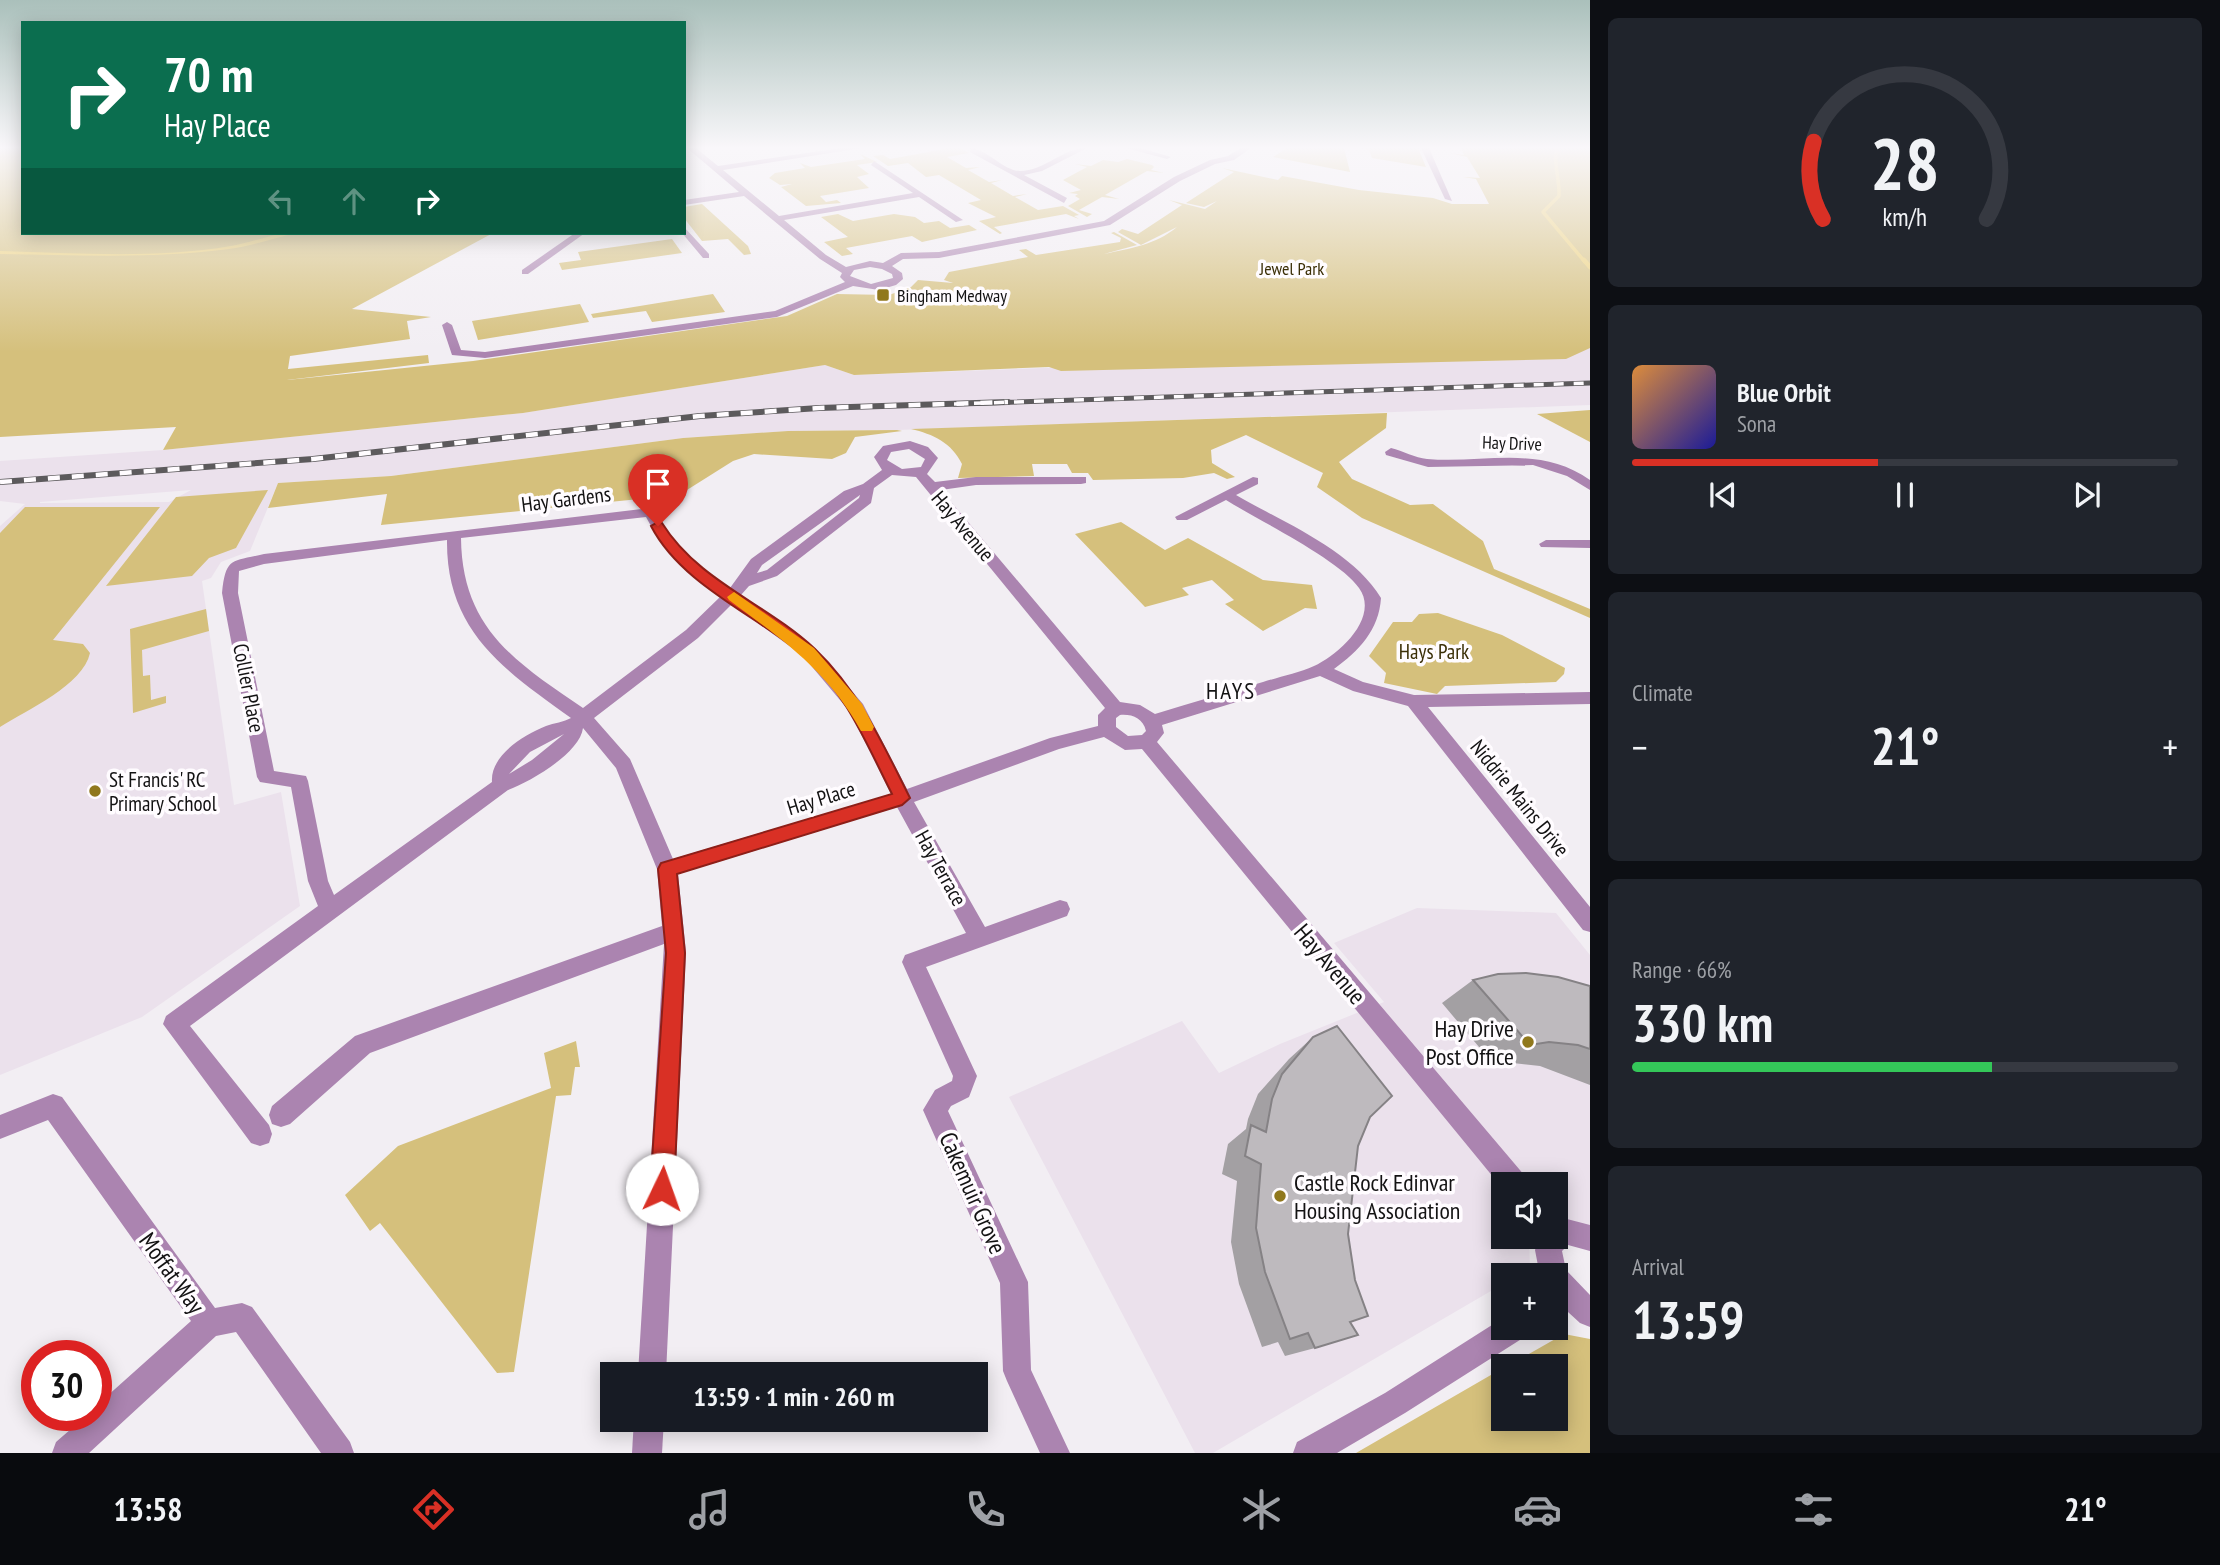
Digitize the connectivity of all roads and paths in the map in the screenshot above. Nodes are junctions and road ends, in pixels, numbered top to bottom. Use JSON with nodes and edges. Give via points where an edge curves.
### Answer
{"nodes":[{"id":1,"x":773,"y":216,"type":"edge"},
{"id":2,"x":795,"y":216,"type":"edge"},
{"id":3,"x":953,"y":216,"type":"edge"},
{"id":4,"x":1118,"y":216,"type":"edge"},
{"id":5,"x":777,"y":219,"type":"junction"},
{"id":6,"x":959,"y":220,"type":"dead end"},
{"id":7,"x":686,"y":232,"type":"edge"},
{"id":8,"x":578,"y":235,"type":"edge"},
{"id":9,"x":706,"y":256,"type":"dead end"},
{"id":10,"x":885,"y":266,"type":"junction"},
{"id":11,"x":846,"y":271,"type":"junction"},
{"id":12,"x":525,"y":272,"type":"dead end"},
{"id":13,"x":852,"y":283,"type":"junction"},
{"id":14,"x":447,"y":325,"type":"dead end"},
{"id":15,"x":1391,"y":452,"type":"dead end"},
{"id":16,"x":1425,"y":463,"type":"junction"},
{"id":17,"x":890,"y":470,"type":"junction"},
{"id":18,"x":919,"y":472,"type":"junction"},
{"id":19,"x":1454,"y":475,"type":"dead end"},
{"id":20,"x":1081,"y":480,"type":"dead end"},
{"id":21,"x":1253,"y":481,"type":"dead end"},
{"id":22,"x":1590,"y":486,"type":"edge"},
{"id":23,"x":931,"y":487,"type":"junction"},
{"id":24,"x":1226,"y":495,"type":"junction"},
{"id":25,"x":1182,"y":517,"type":"dead end"},
{"id":26,"x":454,"y":535,"type":"junction"},
{"id":27,"x":1546,"y":544,"type":"dead end"},
{"id":28,"x":1590,"y":544,"type":"edge"},
{"id":29,"x":363,"y":547,"type":"joint"},
{"id":30,"x":730,"y":594,"type":"junction"},
{"id":31,"x":1321,"y":670,"type":"junction"},
{"id":32,"x":1590,"y":698,"type":"edge"},
{"id":33,"x":1413,"y":701,"type":"junction"},
{"id":34,"x":1116,"y":709,"type":"junction"},
{"id":35,"x":579,"y":722,"type":"junction"},
{"id":36,"x":1107,"y":730,"type":"junction"},
{"id":37,"x":1149,"y":732,"type":"junction"},
{"id":38,"x":902,"y":798,"type":"junction"},
{"id":39,"x":667,"y":869,"type":"junction"},
{"id":40,"x":330,"y":908,"type":"junction"},
{"id":41,"x":1059,"y":909,"type":"dead end"},
{"id":42,"x":1590,"y":923,"type":"edge"},
{"id":43,"x":674,"y":931,"type":"junction"},
{"id":44,"x":980,"y":938,"type":"junction"},
{"id":45,"x":281,"y":1115,"type":"dead end"},
{"id":46,"x":0,"y":1128,"type":"edge"},
{"id":47,"x":260,"y":1134,"type":"dead end"},
{"id":48,"x":1505,"y":1172,"type":"edge"},
{"id":49,"x":1568,"y":1234,"type":"edge"},
{"id":50,"x":1590,"y":1238,"type":"edge"},
{"id":51,"x":209,"y":1323,"type":"junction"},
{"id":52,"x":1493,"y":1340,"type":"edge"},
{"id":53,"x":653,"y":1362,"type":"edge"},
{"id":54,"x":648,"y":1432,"type":"edge"},
{"id":55,"x":67,"y":1453,"type":"edge"},
{"id":56,"x":339,"y":1453,"type":"edge"},
{"id":57,"x":647,"y":1453,"type":"edge"},
{"id":58,"x":1055,"y":1453,"type":"edge"},
{"id":59,"x":1308,"y":1453,"type":"edge"}],
"edges":[{"from":1,"to":5,"type":"street"},
{"from":2,"to":5,"type":"street"},
{"from":3,"to":6,"type":"street"},
{"from":4,"to":10,"type":"street","via":[[1107,223],[944,254],[901,256]]},
{"from":5,"to":11,"type":"street"},
{"from":7,"to":9,"type":"street"},
{"from":8,"to":12,"type":"street"},
{"from":10,"to":11,"type":"street","via":[[863,265]]},
{"from":10,"to":13,"type":"street","via":[[898,276],[892,284],[871,287]]},
{"from":11,"to":13,"type":"street","via":[[845,277]]},
{"from":13,"to":14,"type":"street","via":[[774,315],[494,354],[456,353]]},
{"from":15,"to":16,"type":"street","name":"Hay Drive"},
{"from":16,"to":19,"type":"street","name":"Hay Drive"},
{"from":16,"to":22,"type":"street","name":"Hay Drive","via":[[1524,459],[1560,466]]},
{"from":17,"to":18,"type":"street","name":"Hay Avenue"},
{"from":17,"to":18,"type":"street","name":"Hay Avenue","via":[[881,461],[883,452],[910,445],[932,457],[930,466]]},
{"from":17,"to":30,"type":"street","via":[[756,562],[744,583]]},
{"from":18,"to":23,"type":"street","name":"Hay Avenue"},
{"from":20,"to":23,"type":"street","via":[[976,481]]},
{"from":21,"to":24,"type":"street"},
{"from":23,"to":34,"type":"street","name":"Hay Avenue"},
{"from":24,"to":25,"type":"street"},
{"from":24,"to":31,"type":"street","via":[[1345,565],[1370,591],[1373,606],[1367,627]]},
{"from":26,"to":29,"type":"street","name":"Hay Gardens"},
{"from":26,"to":30,"type":"street","name":"Hay Gardens","via":[[650,512],[665,540],[698,572]]},
{"from":26,"to":35,"type":"street","via":[[454,568],[470,616],[517,671]]},
{"from":27,"to":28,"type":"street"},
{"from":29,"to":40,"type":"street","name":"Collier Place","via":[[250,561],[237,565],[230,578],[266,777],[299,781],[318,881]]},
{"from":30,"to":35,"type":"street","via":[[692,634]]},
{"from":30,"to":38,"type":"street","name":"Hay Gardens","via":[[809,652],[857,708]]},
{"from":31,"to":33,"type":"street","via":[[1359,687]]},
{"from":31,"to":37,"type":"street"},
{"from":32,"to":33,"type":"street"},
{"from":33,"to":42,"type":"street","name":"Niddrie Mains Drive"},
{"from":34,"to":36,"type":"street","via":[[1105,719]]},
{"from":34,"to":37,"type":"street","name":"Hay Avenue","via":[[1136,710]]},
{"from":35,"to":39,"type":"street","via":[[624,764]]},
{"from":35,"to":40,"type":"street","via":[[573,737],[519,780],[501,785]]},
{"from":36,"to":37,"type":"street","via":[[1125,743]]},
{"from":36,"to":38,"type":"street","name":"Hay Place","via":[[1056,743]]},
{"from":37,"to":48,"type":"street","name":"Hay Avenue"},
{"from":38,"to":39,"type":"street","name":"Hay Place"},
{"from":38,"to":44,"type":"street","name":"Hay Terrace"},
{"from":39,"to":43,"type":"street"},
{"from":40,"to":47,"type":"street","via":[[174,1024]]},
{"from":41,"to":44,"type":"street"},
{"from":43,"to":45,"type":"street","via":[[363,1044]]},
{"from":43,"to":53,"type":"street"},
{"from":44,"to":58,"type":"street","name":"Cakemuir Grove","via":[[913,962],[965,1076],[961,1089],[943,1098],[935,1110],[1014,1282],[1017,1371]]},
{"from":46,"to":51,"type":"street","name":"Moffat Way","via":[[53,1106]]},
{"from":49,"to":50,"type":"street"},
{"from":51,"to":55,"type":"street"},
{"from":51,"to":56,"type":"street","name":"Moffat Way","via":[[242,1317]]},
{"from":52,"to":59,"type":"street"},
{"from":54,"to":57,"type":"street"}]}
